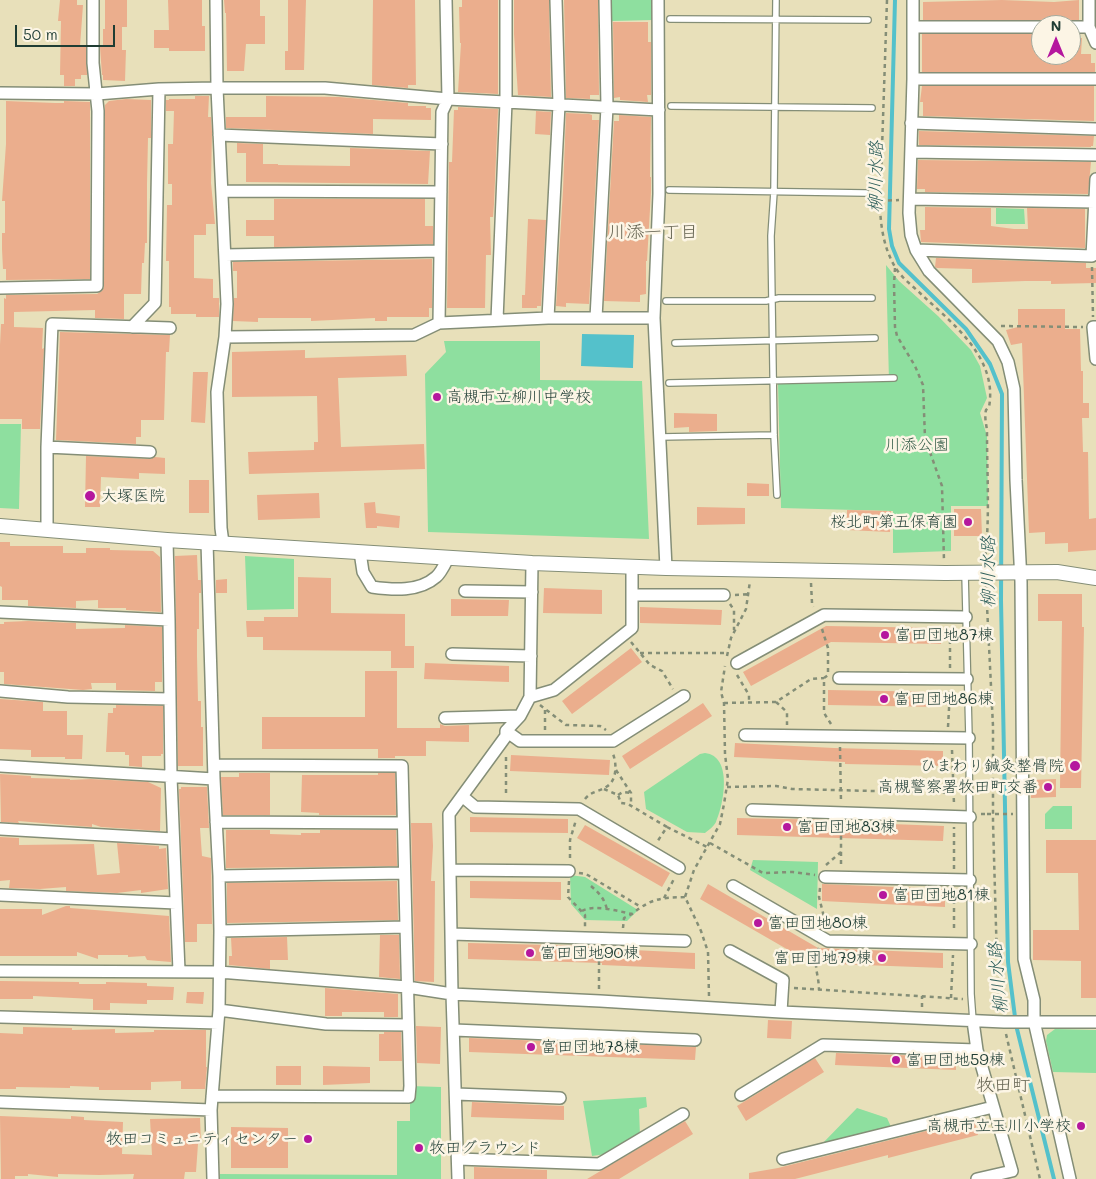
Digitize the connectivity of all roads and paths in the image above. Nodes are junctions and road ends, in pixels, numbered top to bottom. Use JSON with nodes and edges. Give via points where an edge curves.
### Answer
{"nodes":[{"id":1,"x":93,"y":0,"type":"edge"},
{"id":2,"x":216,"y":0,"type":"edge"},
{"id":3,"x":446,"y":0,"type":"edge"},
{"id":4,"x":506,"y":0,"type":"edge"},
{"id":5,"x":556,"y":0,"type":"edge"},
{"id":6,"x":605,"y":0,"type":"edge"},
{"id":7,"x":658,"y":0,"type":"edge"},
{"id":8,"x":776,"y":0,"type":"edge"},
{"id":9,"x":913,"y":0,"type":"edge"},
{"id":10,"x":1089,"y":0,"type":"edge"},
{"id":11,"x":670,"y":19,"type":"dead end"},
{"id":12,"x":776,"y":19,"type":"junction"},
{"id":13,"x":868,"y":20,"type":"dead end"},
{"id":14,"x":913,"y":27,"type":"junction"},
{"id":15,"x":1031,"y":27,"type":"edge"},
{"id":16,"x":1081,"y":28,"type":"edge"},
{"id":17,"x":1089,"y":28,"type":"junction"},
{"id":18,"x":1096,"y":43,"type":"edge"},
{"id":19,"x":913,"y":78,"type":"junction"},
{"id":20,"x":1096,"y":79,"type":"edge"},
{"id":21,"x":217,"y":88,"type":"junction"},
{"id":22,"x":159,"y":90,"type":"junction"},
{"id":23,"x":0,"y":93,"type":"edge"},
{"id":24,"x":97,"y":94,"type":"junction"},
{"id":25,"x":448,"y":99,"type":"junction"},
{"id":26,"x":506,"y":102,"type":"junction"},
{"id":27,"x":559,"y":105,"type":"junction"},
{"id":28,"x":672,"y":106,"type":"dead end"},
{"id":29,"x":607,"y":107,"type":"junction"},
{"id":30,"x":775,"y":107,"type":"junction"},
{"id":31,"x":872,"y":108,"type":"dead end"},
{"id":32,"x":659,"y":110,"type":"junction"},
{"id":33,"x":912,"y":123,"type":"junction"},
{"id":34,"x":1096,"y":129,"type":"edge"},
{"id":35,"x":219,"y":135,"type":"junction"},
{"id":36,"x":442,"y":144,"type":"junction"},
{"id":37,"x":911,"y":152,"type":"junction"},
{"id":38,"x":1096,"y":155,"type":"edge"},
{"id":39,"x":1096,"y":179,"type":"edge"},
{"id":40,"x":669,"y":190,"type":"dead end"},
{"id":41,"x":222,"y":191,"type":"junction"},
{"id":42,"x":441,"y":192,"type":"junction"},
{"id":43,"x":774,"y":192,"type":"junction"},
{"id":44,"x":866,"y":193,"type":"dead end"},
{"id":45,"x":910,"y":199,"type":"junction"},
{"id":46,"x":880,"y":200,"type":"dead end"},
{"id":47,"x":1095,"y":202,"type":"edge"},
{"id":48,"x":916,"y":250,"type":"junction"},
{"id":49,"x":440,"y":251,"type":"junction"},
{"id":50,"x":224,"y":255,"type":"junction"},
{"id":51,"x":1092,"y":256,"type":"junction"},
{"id":52,"x":896,"y":268,"type":"dead end"},
{"id":53,"x":0,"y":288,"type":"edge"},
{"id":54,"x":872,"y":298,"type":"dead end"},
{"id":55,"x":772,"y":299,"type":"junction"},
{"id":56,"x":666,"y":301,"type":"dead end"},
{"id":57,"x":548,"y":318,"type":"junction"},
{"id":58,"x":596,"y":318,"type":"junction"},
{"id":59,"x":654,"y":318,"type":"junction"},
{"id":60,"x":496,"y":320,"type":"junction"},
{"id":61,"x":439,"y":323,"type":"junction"},
{"id":62,"x":983,"y":326,"type":"junction"},
{"id":63,"x":132,"y":327,"type":"junction"},
{"id":64,"x":1095,"y":327,"type":"edge"},
{"id":65,"x":170,"y":328,"type":"dead end"},
{"id":66,"x":225,"y":337,"type":"junction"},
{"id":67,"x":875,"y":338,"type":"dead end"},
{"id":68,"x":772,"y":340,"type":"junction"},
{"id":69,"x":676,"y":343,"type":"dead end"},
{"id":70,"x":1096,"y":359,"type":"edge"},
{"id":71,"x":894,"y":378,"type":"dead end"},
{"id":72,"x":773,"y":380,"type":"junction"},
{"id":73,"x":669,"y":382,"type":"dead end"},
{"id":74,"x":774,"y":435,"type":"junction"},
{"id":75,"x":660,"y":437,"type":"junction"},
{"id":76,"x":913,"y":445,"type":"dead end"},
{"id":77,"x":927,"y":445,"type":"junction"},
{"id":78,"x":46,"y":447,"type":"junction"},
{"id":79,"x":150,"y":452,"type":"dead end"},
{"id":80,"x":777,"y":495,"type":"dead end"},
{"id":81,"x":0,"y":526,"type":"edge"},
{"id":82,"x":47,"y":530,"type":"junction"},
{"id":83,"x":167,"y":540,"type":"junction"},
{"id":84,"x":207,"y":542,"type":"junction"},
{"id":85,"x":223,"y":543,"type":"junction"},
{"id":86,"x":360,"y":552,"type":"junction"},
{"id":87,"x":448,"y":558,"type":"junction"},
{"id":88,"x":532,"y":563,"type":"junction"},
{"id":89,"x":632,"y":567,"type":"junction"},
{"id":90,"x":666,"y":568,"type":"junction"},
{"id":91,"x":1018,"y":572,"type":"junction"},
{"id":92,"x":945,"y":573,"type":"junction"},
{"id":93,"x":965,"y":573,"type":"junction"},
{"id":94,"x":986,"y":573,"type":"junction"},
{"id":95,"x":1096,"y":578,"type":"edge"},
{"id":96,"x":750,"y":580,"type":"dead end"},
{"id":97,"x":811,"y":580,"type":"dead end"},
{"id":98,"x":465,"y":591,"type":"dead end"},
{"id":99,"x":532,"y":592,"type":"junction"},
{"id":100,"x":749,"y":594,"type":"junction"},
{"id":101,"x":632,"y":595,"type":"junction"},
{"id":102,"x":724,"y":595,"type":"junction"},
{"id":103,"x":0,"y":612,"type":"edge"},
{"id":104,"x":966,"y":617,"type":"junction"},
{"id":105,"x":818,"y":619,"type":"junction"},
{"id":106,"x":169,"y":620,"type":"junction"},
{"id":107,"x":734,"y":632,"type":"junction"},
{"id":108,"x":625,"y":634,"type":"junction"},
{"id":109,"x":640,"y":653,"type":"junction"},
{"id":110,"x":728,"y":653,"type":"junction"},
{"id":111,"x":452,"y":654,"type":"dead end"},
{"id":112,"x":531,"y":656,"type":"junction"},
{"id":113,"x":736,"y":663,"type":"joint"},
{"id":114,"x":824,"y":678,"type":"junction"},
{"id":115,"x":839,"y":678,"type":"dead end"},
{"id":116,"x":967,"y":679,"type":"junction"},
{"id":117,"x":0,"y":691,"type":"edge"},
{"id":118,"x":530,"y":697,"type":"junction"},
{"id":119,"x":170,"y":698,"type":"junction"},
{"id":120,"x":681,"y":698,"type":"joint"},
{"id":121,"x":749,"y":702,"type":"junction"},
{"id":122,"x":776,"y":702,"type":"junction"},
{"id":123,"x":724,"y":703,"type":"junction"},
{"id":124,"x":546,"y":709,"type":"dead end"},
{"id":125,"x":520,"y":716,"type":"junction"},
{"id":126,"x":445,"y":718,"type":"dead end"},
{"id":127,"x":506,"y":734,"type":"junction"},
{"id":128,"x":745,"y":735,"type":"dead end"},
{"id":129,"x":787,"y":735,"type":"junction"},
{"id":130,"x":839,"y":736,"type":"junction"},
{"id":131,"x":969,"y":738,"type":"junction"},
{"id":132,"x":545,"y":741,"type":"junction"},
{"id":133,"x":214,"y":765,"type":"junction"},
{"id":134,"x":0,"y":766,"type":"edge"},
{"id":135,"x":615,"y":768,"type":"dead end"},
{"id":136,"x":171,"y":777,"type":"junction"},
{"id":137,"x":214,"y":780,"type":"junction"},
{"id":138,"x":727,"y":787,"type":"junction"},
{"id":139,"x":604,"y":789,"type":"dead end"},
{"id":140,"x":840,"y":791,"type":"junction"},
{"id":141,"x":631,"y":793,"type":"junction"},
{"id":142,"x":953,"y":793,"type":"dead end"},
{"id":143,"x":618,"y":795,"type":"junction"},
{"id":144,"x":462,"y":796,"type":"junction"},
{"id":145,"x":628,"y":804,"type":"junction"},
{"id":146,"x":507,"y":808,"type":"junction"},
{"id":147,"x":752,"y":810,"type":"dead end"},
{"id":148,"x":841,"y":813,"type":"junction"},
{"id":149,"x":987,"y":814,"type":"dead end"},
{"id":150,"x":1013,"y":814,"type":"dead end"},
{"id":151,"x":970,"y":817,"type":"junction"},
{"id":152,"x":216,"y":822,"type":"junction"},
{"id":153,"x":404,"y":823,"type":"junction"},
{"id":154,"x":667,"y":826,"type":"junction"},
{"id":155,"x":0,"y":829,"type":"edge"},
{"id":156,"x":173,"y":840,"type":"junction"},
{"id":157,"x":710,"y":843,"type":"junction"},
{"id":158,"x":707,"y":847,"type":"junction"},
{"id":159,"x":651,"y":851,"type":"junction"},
{"id":160,"x":677,"y":867,"type":"joint"},
{"id":161,"x":450,"y":870,"type":"junction"},
{"id":162,"x":569,"y":871,"type":"joint"},
{"id":163,"x":404,"y":873,"type":"junction"},
{"id":164,"x":219,"y":876,"type":"junction"},
{"id":165,"x":822,"y":877,"type":"junction"},
{"id":166,"x":970,"y":880,"type":"junction"},
{"id":167,"x":590,"y":886,"type":"dead end"},
{"id":168,"x":733,"y":886,"type":"dead end"},
{"id":169,"x":0,"y":895,"type":"edge"},
{"id":170,"x":664,"y":898,"type":"junction"},
{"id":171,"x":685,"y":898,"type":"junction"},
{"id":172,"x":176,"y":903,"type":"junction"},
{"id":173,"x":641,"y":907,"type":"junction"},
{"id":174,"x":607,"y":910,"type":"junction"},
{"id":175,"x":582,"y":911,"type":"dead end"},
{"id":176,"x":632,"y":914,"type":"junction"},
{"id":177,"x":406,"y":927,"type":"junction"},
{"id":178,"x":220,"y":931,"type":"junction"},
{"id":179,"x":451,"y":934,"type":"junction"},
{"id":180,"x":600,"y":939,"type":"junction"},
{"id":181,"x":623,"y":939,"type":"junction"},
{"id":182,"x":825,"y":940,"type":"junction"},
{"id":183,"x":685,"y":941,"type":"dead end"},
{"id":184,"x":971,"y":944,"type":"junction"},
{"id":185,"x":730,"y":951,"type":"dead end"},
{"id":186,"x":0,"y":971,"type":"edge"},
{"id":187,"x":178,"y":971,"type":"junction"},
{"id":188,"x":219,"y":972,"type":"junction"},
{"id":189,"x":407,"y":987,"type":"junction"},
{"id":190,"x":782,"y":988,"type":"junction"},
{"id":191,"x":820,"y":990,"type":"junction"},
{"id":192,"x":452,"y":994,"type":"junction"},
{"id":193,"x":972,"y":999,"type":"junction"},
{"id":194,"x":600,"y":1001,"type":"junction"},
{"id":195,"x":709,"y":1008,"type":"junction"},
{"id":196,"x":219,"y":1010,"type":"junction"},
{"id":197,"x":780,"y":1012,"type":"junction"},
{"id":198,"x":0,"y":1017,"type":"edge"},
{"id":199,"x":973,"y":1021,"type":"junction"},
{"id":200,"x":1003,"y":1021,"type":"junction"},
{"id":201,"x":1030,"y":1022,"type":"junction"},
{"id":202,"x":1096,"y":1022,"type":"edge"},
{"id":203,"x":218,"y":1024,"type":"junction"},
{"id":204,"x":408,"y":1025,"type":"junction"},
{"id":205,"x":454,"y":1030,"type":"junction"},
{"id":206,"x":695,"y":1040,"type":"dead end"},
{"id":207,"x":976,"y":1050,"type":"junction"},
{"id":208,"x":456,"y":1094,"type":"junction"},
{"id":209,"x":212,"y":1096,"type":"junction"},
{"id":210,"x":741,"y":1096,"type":"dead end"},
{"id":211,"x":560,"y":1098,"type":"dead end"},
{"id":212,"x":0,"y":1102,"type":"edge"},
{"id":213,"x":993,"y":1107,"type":"junction"},
{"id":214,"x":211,"y":1110,"type":"junction"},
{"id":215,"x":683,"y":1114,"type":"dead end"},
{"id":216,"x":458,"y":1159,"type":"junction"},
{"id":217,"x":783,"y":1159,"type":"dead end"},
{"id":218,"x":1013,"y":1175,"type":"edge"},
{"id":219,"x":211,"y":1177,"type":"edge"},
{"id":220,"x":458,"y":1179,"type":"edge"},
{"id":221,"x":977,"y":1179,"type":"edge"},
{"id":222,"x":1040,"y":1179,"type":"edge"},
{"id":223,"x":1070,"y":1179,"type":"edge"}],
"edges":[{"from":1,"to":24,"type":"street","via":[[93,63]]},
{"from":2,"to":21,"type":"street"},
{"from":3,"to":25,"type":"street"},
{"from":4,"to":26,"type":"street"},
{"from":5,"to":27,"type":"street"},
{"from":6,"to":29,"type":"street"},
{"from":7,"to":32,"type":"street"},
{"from":8,"to":12,"type":"lane"},
{"from":9,"to":14,"type":"street"},
{"from":10,"to":17,"type":"street"},
{"from":11,"to":12,"type":"lane"},
{"from":12,"to":13,"type":"lane"},
{"from":12,"to":30,"type":"lane"},
{"from":14,"to":15,"type":"street"},
{"from":14,"to":19,"type":"street"},
{"from":16,"to":17,"type":"street"},
{"from":17,"to":18,"type":"street"},
{"from":19,"to":20,"type":"street"},
{"from":19,"to":33,"type":"street"},
{"from":21,"to":22,"type":"street"},
{"from":21,"to":25,"type":"street","via":[[325,88]]},
{"from":21,"to":35,"type":"street"},
{"from":22,"to":24,"type":"street"},
{"from":22,"to":63,"type":"street","via":[[155,303]]},
{"from":23,"to":24,"type":"street"},
{"from":24,"to":53,"type":"street","via":[[97,286]]},
{"from":25,"to":26,"type":"street"},
{"from":25,"to":36,"type":"street","via":[[442,112]]},
{"from":26,"to":27,"type":"street"},
{"from":26,"to":60,"type":"street"},
{"from":27,"to":29,"type":"street"},
{"from":27,"to":57,"type":"street"},
{"from":28,"to":30,"type":"lane"},
{"from":29,"to":32,"type":"street"},
{"from":29,"to":58,"type":"street"},
{"from":30,"to":31,"type":"lane"},
{"from":30,"to":43,"type":"lane"},
{"from":32,"to":59,"type":"street"},
{"from":33,"to":34,"type":"street"},
{"from":33,"to":37,"type":"street"},
{"from":35,"to":36,"type":"street"},
{"from":35,"to":41,"type":"street"},
{"from":36,"to":42,"type":"street"},
{"from":37,"to":38,"type":"street"},
{"from":37,"to":45,"type":"street"},
{"from":39,"to":47,"type":"street"},
{"from":40,"to":43,"type":"lane"},
{"from":41,"to":42,"type":"street"},
{"from":41,"to":50,"type":"street"},
{"from":42,"to":49,"type":"street"},
{"from":43,"to":44,"type":"lane"},
{"from":43,"to":55,"type":"lane"},
{"from":45,"to":46,"type":"path"},
{"from":45,"to":47,"type":"street"},
{"from":45,"to":48,"type":"street","via":[[910,235]]},
{"from":47,"to":51,"type":"street"},
{"from":48,"to":51,"type":"street"},
{"from":48,"to":62,"type":"street","via":[[930,271]]},
{"from":49,"to":50,"type":"street"},
{"from":49,"to":61,"type":"street"},
{"from":50,"to":66,"type":"street"},
{"from":51,"to":64,"type":"path"},
{"from":52,"to":77,"type":"path","via":[[894,327],[923,385]]},
{"from":54,"to":55,"type":"lane"},
{"from":55,"to":56,"type":"lane"},
{"from":55,"to":68,"type":"lane"},
{"from":57,"to":58,"type":"street"},
{"from":57,"to":60,"type":"street"},
{"from":58,"to":59,"type":"street"},
{"from":59,"to":75,"type":"street"},
{"from":60,"to":61,"type":"street"},
{"from":61,"to":66,"type":"street","via":[[414,335]]},
{"from":62,"to":64,"type":"path"},
{"from":62,"to":91,"type":"street","via":[[998,341],[1008,362],[1014,389]]},
{"from":63,"to":65,"type":"street"},
{"from":63,"to":78,"type":"street","via":[[52,324]]},
{"from":64,"to":70,"type":"street"},
{"from":66,"to":85,"type":"street","via":[[217,392]]},
{"from":67,"to":68,"type":"lane"},
{"from":68,"to":69,"type":"lane"},
{"from":68,"to":72,"type":"lane"},
{"from":71,"to":72,"type":"lane"},
{"from":72,"to":73,"type":"lane"},
{"from":72,"to":74,"type":"lane"},
{"from":74,"to":75,"type":"lane"},
{"from":74,"to":80,"type":"lane"},
{"from":75,"to":90,"type":"street"},
{"from":76,"to":77,"type":"path"},
{"from":77,"to":92,"type":"path","via":[[942,486]]},
{"from":78,"to":79,"type":"street"},
{"from":78,"to":82,"type":"street"},
{"from":81,"to":82,"type":"street"},
{"from":82,"to":83,"type":"street"},
{"from":83,"to":84,"type":"street"},
{"from":83,"to":106,"type":"street"},
{"from":84,"to":85,"type":"street"},
{"from":84,"to":133,"type":"street"},
{"from":85,"to":86,"type":"street"},
{"from":86,"to":87,"type":"street"},
{"from":86,"to":87,"type":"street","via":[[363,572],[372,587],[384,589],[422,586],[436,577]]},
{"from":87,"to":88,"type":"street"},
{"from":88,"to":89,"type":"street"},
{"from":88,"to":99,"type":"street"},
{"from":89,"to":90,"type":"street"},
{"from":89,"to":101,"type":"street"},
{"from":90,"to":92,"type":"street"},
{"from":91,"to":94,"type":"street"},
{"from":91,"to":95,"type":"street","via":[[1057,572]]},
{"from":91,"to":201,"type":"street","via":[[1024,959],[1034,1000]]},
{"from":92,"to":93,"type":"street"},
{"from":93,"to":94,"type":"street"},
{"from":93,"to":104,"type":"lane"},
{"from":94,"to":200,"type":"path","via":[[993,726],[992,822],[998,996]]},
{"from":96,"to":100,"type":"path"},
{"from":97,"to":105,"type":"path","via":[[812,603]]},
{"from":98,"to":99,"type":"street"},
{"from":99,"to":112,"type":"street"},
{"from":100,"to":102,"type":"path"},
{"from":100,"to":107,"type":"path","via":[[746,609]]},
{"from":101,"to":102,"type":"street"},
{"from":101,"to":108,"type":"street","via":[[632,628]]},
{"from":102,"to":107,"type":"path","via":[[734,610]]},
{"from":103,"to":106,"type":"street"},
{"from":104,"to":105,"type":"street","via":[[824,615]]},
{"from":104,"to":116,"type":"lane"},
{"from":105,"to":113,"type":"street"},
{"from":105,"to":114,"type":"path","via":[[828,648],[828,675]]},
{"from":106,"to":119,"type":"street"},
{"from":107,"to":110,"type":"path"},
{"from":108,"to":109,"type":"path"},
{"from":108,"to":118,"type":"street","via":[[554,690]]},
{"from":109,"to":110,"type":"path"},
{"from":109,"to":120,"type":"path","via":[[650,665],[662,671]]},
{"from":110,"to":123,"type":"path","via":[[721,692]]},
{"from":111,"to":112,"type":"street"},
{"from":112,"to":118,"type":"street"},
{"from":113,"to":121,"type":"path","via":[[737,677],[749,695]]},
{"from":114,"to":122,"type":"path","via":[[811,679]]},
{"from":114,"to":130,"type":"path","via":[[824,713]]},
{"from":115,"to":116,"type":"street"},
{"from":116,"to":131,"type":"lane"},
{"from":117,"to":119,"type":"street","via":[[68,697]]},
{"from":118,"to":125,"type":"street"},
{"from":119,"to":136,"type":"street"},
{"from":120,"to":132,"type":"street","via":[[613,741]]},
{"from":121,"to":122,"type":"path"},
{"from":121,"to":123,"type":"path"},
{"from":122,"to":129,"type":"path","via":[[787,712]]},
{"from":123,"to":138,"type":"path"},
{"from":124,"to":132,"type":"path"},
{"from":125,"to":126,"type":"street"},
{"from":125,"to":127,"type":"street"},
{"from":127,"to":132,"type":"street","via":[[520,741]]},
{"from":127,"to":144,"type":"street"},
{"from":127,"to":146,"type":"path"},
{"from":128,"to":129,"type":"street"},
{"from":129,"to":130,"type":"street"},
{"from":130,"to":131,"type":"street"},
{"from":130,"to":140,"type":"path"},
{"from":131,"to":151,"type":"lane"},
{"from":133,"to":137,"type":"street"},
{"from":133,"to":153,"type":"street","via":[[402,766]]},
{"from":134,"to":136,"type":"street"},
{"from":135,"to":141,"type":"path"},
{"from":136,"to":137,"type":"street"},
{"from":136,"to":156,"type":"street"},
{"from":137,"to":152,"type":"street"},
{"from":138,"to":140,"type":"path","via":[[776,786]]},
{"from":138,"to":157,"type":"path","via":[[720,824]]},
{"from":139,"to":143,"type":"path"},
{"from":140,"to":142,"type":"path"},
{"from":140,"to":148,"type":"path"},
{"from":141,"to":143,"type":"path"},
{"from":141,"to":145,"type":"path"},
{"from":143,"to":145,"type":"path","via":[[621,803]]},
{"from":144,"to":146,"type":"street","via":[[475,807]]},
{"from":144,"to":161,"type":"street","via":[[449,814]]},
{"from":145,"to":154,"type":"path"},
{"from":146,"to":159,"type":"street","via":[[579,809]]},
{"from":147,"to":148,"type":"street"},
{"from":148,"to":151,"type":"street"},
{"from":148,"to":165,"type":"path","via":[[841,852],[820,871]]},
{"from":149,"to":150,"type":"path","bridge":true},
{"from":151,"to":166,"type":"lane"},
{"from":152,"to":153,"type":"street"},
{"from":152,"to":164,"type":"street"},
{"from":153,"to":163,"type":"street"},
{"from":154,"to":158,"type":"path"},
{"from":154,"to":159,"type":"path"},
{"from":155,"to":156,"type":"street"},
{"from":156,"to":172,"type":"street"},
{"from":157,"to":158,"type":"path"},
{"from":157,"to":165,"type":"path","via":[[763,873],[793,872]]},
{"from":158,"to":171,"type":"path","via":[[694,870]]},
{"from":159,"to":160,"type":"street"},
{"from":160,"to":170,"type":"path"},
{"from":161,"to":162,"type":"street"},
{"from":161,"to":179,"type":"street"},
{"from":162,"to":173,"type":"path","via":[[586,874]]},
{"from":163,"to":164,"type":"street"},
{"from":163,"to":177,"type":"street"},
{"from":164,"to":178,"type":"street"},
{"from":165,"to":166,"type":"street"},
{"from":165,"to":182,"type":"path","via":[[820,898],[827,932]]},
{"from":166,"to":184,"type":"lane"},
{"from":167,"to":174,"type":"path","via":[[600,894]]},
{"from":168,"to":182,"type":"street"},
{"from":169,"to":172,"type":"street"},
{"from":170,"to":171,"type":"path"},
{"from":170,"to":173,"type":"path"},
{"from":171,"to":195,"type":"path","via":[[708,952]]},
{"from":172,"to":187,"type":"street"},
{"from":173,"to":176,"type":"path"},
{"from":174,"to":175,"type":"path","via":[[587,908]]},
{"from":174,"to":176,"type":"path"},
{"from":176,"to":181,"type":"path","via":[[624,918]]},
{"from":177,"to":178,"type":"street"},
{"from":177,"to":189,"type":"street"},
{"from":178,"to":188,"type":"street"},
{"from":179,"to":180,"type":"street"},
{"from":179,"to":192,"type":"street"},
{"from":180,"to":181,"type":"street"},
{"from":180,"to":194,"type":"path"},
{"from":181,"to":183,"type":"street"},
{"from":182,"to":184,"type":"street"},
{"from":182,"to":191,"type":"path","via":[[815,962]]},
{"from":184,"to":193,"type":"lane"},
{"from":185,"to":190,"type":"street","via":[[783,980]]},
{"from":186,"to":187,"type":"street"},
{"from":187,"to":188,"type":"street"},
{"from":188,"to":189,"type":"street"},
{"from":188,"to":196,"type":"street"},
{"from":189,"to":192,"type":"street"},
{"from":189,"to":204,"type":"street"},
{"from":190,"to":191,"type":"path"},
{"from":190,"to":197,"type":"street"},
{"from":191,"to":193,"type":"path"},
{"from":192,"to":194,"type":"street"},
{"from":192,"to":205,"type":"street"},
{"from":193,"to":199,"type":"lane"},
{"from":194,"to":195,"type":"street"},
{"from":195,"to":197,"type":"street"},
{"from":196,"to":203,"type":"street"},
{"from":196,"to":204,"type":"street","via":[[326,1024]]},
{"from":197,"to":199,"type":"street"},
{"from":198,"to":203,"type":"street"},
{"from":199,"to":200,"type":"street"},
{"from":199,"to":207,"type":"street"},
{"from":200,"to":201,"type":"street"},
{"from":200,"to":222,"type":"path"},
{"from":201,"to":202,"type":"street"},
{"from":201,"to":223,"type":"street"},
{"from":203,"to":209,"type":"street"},
{"from":204,"to":209,"type":"street","via":[[409,1097]]},
{"from":205,"to":206,"type":"street"},
{"from":205,"to":208,"type":"street"},
{"from":207,"to":210,"type":"street","via":[[823,1045]]},
{"from":207,"to":213,"type":"street"},
{"from":208,"to":211,"type":"street"},
{"from":208,"to":216,"type":"street"},
{"from":209,"to":214,"type":"street"},
{"from":212,"to":214,"type":"street"},
{"from":213,"to":217,"type":"street"},
{"from":213,"to":218,"type":"street"},
{"from":214,"to":219,"type":"street"},
{"from":215,"to":216,"type":"street","via":[[599,1164]]},
{"from":216,"to":220,"type":"street"},
{"from":218,"to":221,"type":"street"}]}
